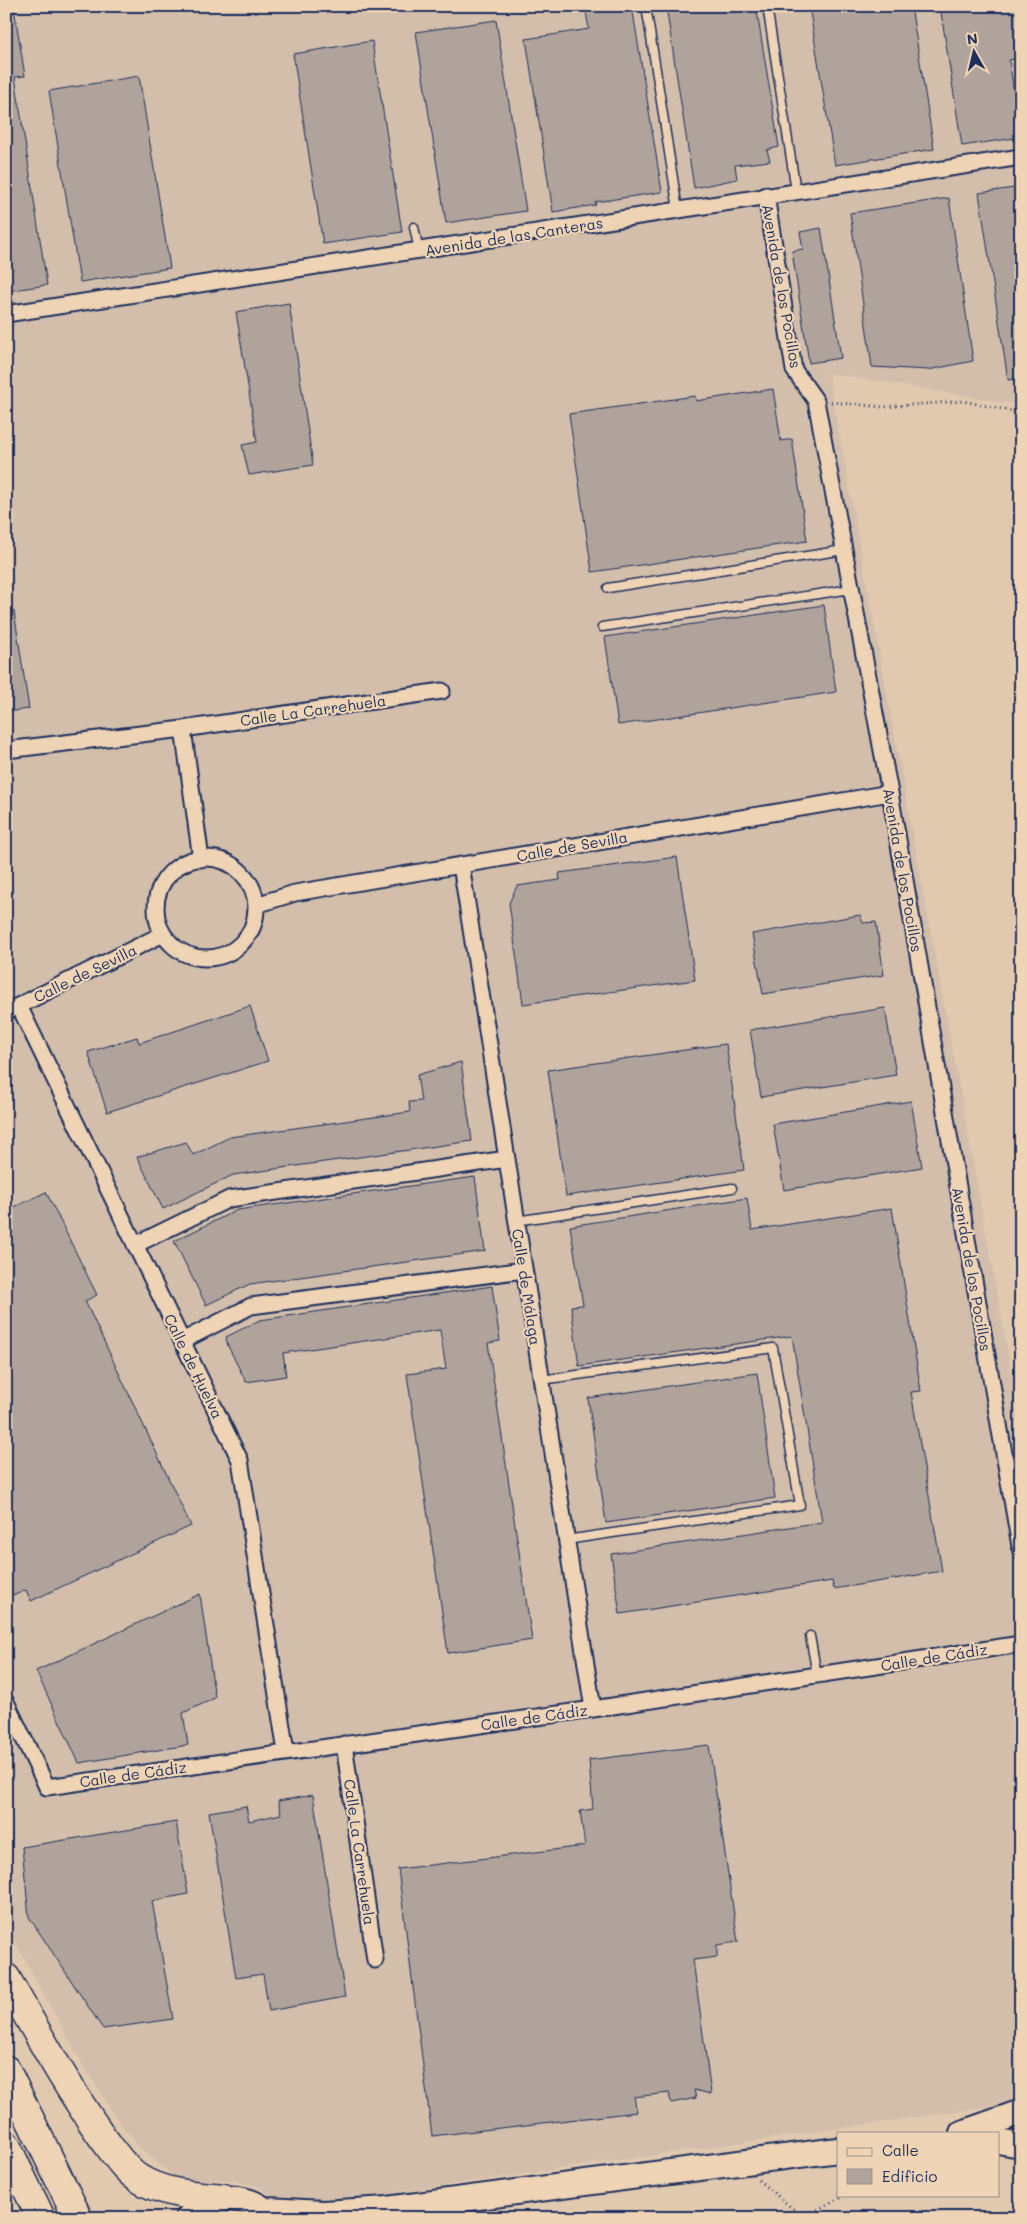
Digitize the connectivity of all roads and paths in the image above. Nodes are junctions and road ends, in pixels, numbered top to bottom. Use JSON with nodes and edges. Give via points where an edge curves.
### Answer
{"nodes":[{"id":1,"x":646,"y":6,"type":"edge"},
{"id":2,"x":767,"y":6,"type":"edge"},
{"id":3,"x":1021,"y":157,"type":"edge"},
{"id":4,"x":796,"y":191,"type":"junction"},
{"id":5,"x":766,"y":195,"type":"junction"},
{"id":6,"x":678,"y":210,"type":"junction"},
{"id":7,"x":414,"y":227,"type":"dead end"},
{"id":8,"x":418,"y":251,"type":"junction"},
{"id":9,"x":6,"y":314,"type":"edge"},
{"id":10,"x":816,"y":401,"type":"junction"},
{"id":11,"x":1021,"y":413,"type":"edge"},
{"id":12,"x":844,"y":550,"type":"junction"},
{"id":13,"x":608,"y":588,"type":"dead end"},
{"id":14,"x":852,"y":589,"type":"junction"},
{"id":15,"x":602,"y":627,"type":"dead end"},
{"id":16,"x":442,"y":691,"type":"dead end"},
{"id":17,"x":183,"y":729,"type":"junction"},
{"id":18,"x":6,"y":750,"type":"edge"},
{"id":19,"x":890,"y":793,"type":"junction"},
{"id":20,"x":201,"y":859,"type":"junction"},
{"id":21,"x":461,"y":865,"type":"junction"},
{"id":22,"x":256,"y":905,"type":"junction"},
{"id":23,"x":163,"y":934,"type":"junction"},
{"id":24,"x":12,"y":1009,"type":"edge"},
{"id":25,"x":507,"y":1159,"type":"junction"},
{"id":26,"x":732,"y":1188,"type":"dead end"},
{"id":27,"x":516,"y":1221,"type":"junction"},
{"id":28,"x":135,"y":1246,"type":"junction"},
{"id":29,"x":524,"y":1270,"type":"junction"},
{"id":30,"x":182,"y":1341,"type":"junction"},
{"id":31,"x":541,"y":1380,"type":"junction"},
{"id":32,"x":566,"y":1540,"type":"junction"},
{"id":33,"x":1021,"y":1552,"type":"edge"},
{"id":34,"x":810,"y":1636,"type":"dead end"},
{"id":35,"x":1021,"y":1644,"type":"edge"},
{"id":36,"x":817,"y":1675,"type":"junction"},
{"id":37,"x":6,"y":1702,"type":"edge"},
{"id":38,"x":593,"y":1709,"type":"junction"},
{"id":39,"x":344,"y":1744,"type":"junction"},
{"id":40,"x":286,"y":1752,"type":"junction"},
{"id":41,"x":376,"y":1960,"type":"dead end"},
{"id":42,"x":6,"y":1978,"type":"edge"},
{"id":43,"x":6,"y":2070,"type":"edge"},
{"id":44,"x":1021,"y":2112,"type":"edge"},
{"id":45,"x":965,"y":2132,"type":"edge"},
{"id":46,"x":1000,"y":2141,"type":"edge"},
{"id":47,"x":6,"y":2145,"type":"edge"},
{"id":48,"x":1021,"y":2145,"type":"edge"},
{"id":49,"x":837,"y":2150,"type":"edge"},
{"id":50,"x":736,"y":2162,"type":"junction"},
{"id":51,"x":843,"y":2196,"type":"edge"},
{"id":52,"x":223,"y":2198,"type":"junction"},
{"id":53,"x":387,"y":2209,"type":"junction"},
{"id":54,"x":270,"y":2214,"type":"edge"},
{"id":55,"x":41,"y":2218,"type":"edge"},
{"id":56,"x":78,"y":2218,"type":"edge"},
{"id":57,"x":188,"y":2218,"type":"edge"},
{"id":58,"x":364,"y":2218,"type":"edge"},
{"id":59,"x":804,"y":2218,"type":"edge"}],
"edges":[{"from":1,"to":6,"type":"lane"},
{"from":2,"to":4,"type":"lane"},
{"from":3,"to":4,"type":"street","name":"Avenida de las Canteras"},
{"from":4,"to":5,"type":"street","name":"Avenida de las Canteras"},
{"from":5,"to":6,"type":"street","name":"Avenida de las Canteras"},
{"from":5,"to":10,"type":"street","name":"Avenida de los Pocillos","via":[[794,370]]},
{"from":6,"to":8,"type":"street","name":"Avenida de las Canteras"},
{"from":7,"to":8,"type":"lane"},
{"from":8,"to":9,"type":"street","name":"Avenida de las Canteras"},
{"from":10,"to":11,"type":"path","via":[[883,407],[964,401]]},
{"from":10,"to":12,"type":"street","name":"Avenida de los Pocillos"},
{"from":12,"to":13,"type":"lane"},
{"from":12,"to":14,"type":"street","name":"Avenida de los Pocillos"},
{"from":14,"to":15,"type":"lane"},
{"from":14,"to":19,"type":"street","name":"Avenida de los Pocillos"},
{"from":16,"to":17,"type":"street","name":"Calle La Carrehuela"},
{"from":17,"to":18,"type":"street","name":"Calle La Carrehuela"},
{"from":17,"to":20,"type":"street"},
{"from":19,"to":21,"type":"street","name":"Calle de Sevilla"},
{"from":19,"to":33,"type":"street","name":"Avenida de los Pocillos"},
{"from":20,"to":22,"type":"street","via":[[220,860],[234,866],[253,890]]},
{"from":20,"to":23,"type":"street","via":[[176,868],[159,891],[157,920]]},
{"from":21,"to":22,"type":"street","name":"Calle de Sevilla","via":[[295,894]]},
{"from":21,"to":25,"type":"street","name":"Calle de Málaga"},
{"from":22,"to":23,"type":"street","via":[[254,921],[247,936],[236,948],[221,956],[188,955],[174,947]]},
{"from":23,"to":24,"type":"street","name":"Calle de Sevilla"},
{"from":24,"to":28,"type":"street","name":"Calle de Huelva"},
{"from":25,"to":27,"type":"street","name":"Calle de Málaga"},
{"from":25,"to":28,"type":"street","via":[[229,1199]]},
{"from":26,"to":27,"type":"lane"},
{"from":27,"to":29,"type":"street","name":"Calle de Málaga"},
{"from":28,"to":30,"type":"street","name":"Calle de Huelva"},
{"from":29,"to":30,"type":"street","via":[[251,1306]]},
{"from":29,"to":31,"type":"street","name":"Calle de Málaga"},
{"from":30,"to":40,"type":"street","name":"Calle de Huelva","via":[[240,1460]]},
{"from":31,"to":32,"type":"street","name":"Calle de Málaga"},
{"from":31,"to":32,"type":"lane","via":[[773,1348],[800,1505]]},
{"from":32,"to":38,"type":"street","name":"Calle de Málaga"},
{"from":34,"to":36,"type":"lane"},
{"from":35,"to":36,"type":"street","name":"Calle de Cádiz"},
{"from":36,"to":38,"type":"street","name":"Calle de Cádiz"},
{"from":37,"to":40,"type":"street","name":"Calle de Cádiz","via":[[47,1787]]},
{"from":38,"to":39,"type":"street","name":"Calle de Cádiz"},
{"from":39,"to":40,"type":"street","name":"Calle de Cádiz"},
{"from":39,"to":41,"type":"street","name":"Calle La Carrehuela"},
{"from":42,"to":52,"type":"highway","via":[[55,2064],[119,2159],[138,2178],[168,2191]]},
{"from":43,"to":56,"type":"highway"},
{"from":44,"to":45,"type":"main road"},
{"from":46,"to":48,"type":"main road"},
{"from":47,"to":55,"type":"highway"},
{"from":49,"to":50,"type":"main road"},
{"from":50,"to":53,"type":"main road"},
{"from":50,"to":59,"type":"path"},
{"from":51,"to":59,"type":"path"},
{"from":52,"to":54,"type":"main road","via":[[241,2198]]},
{"from":52,"to":57,"type":"main road","via":[[206,2203]]},
{"from":53,"to":54,"type":"main road"},
{"from":53,"to":58,"type":"main road"}]}
